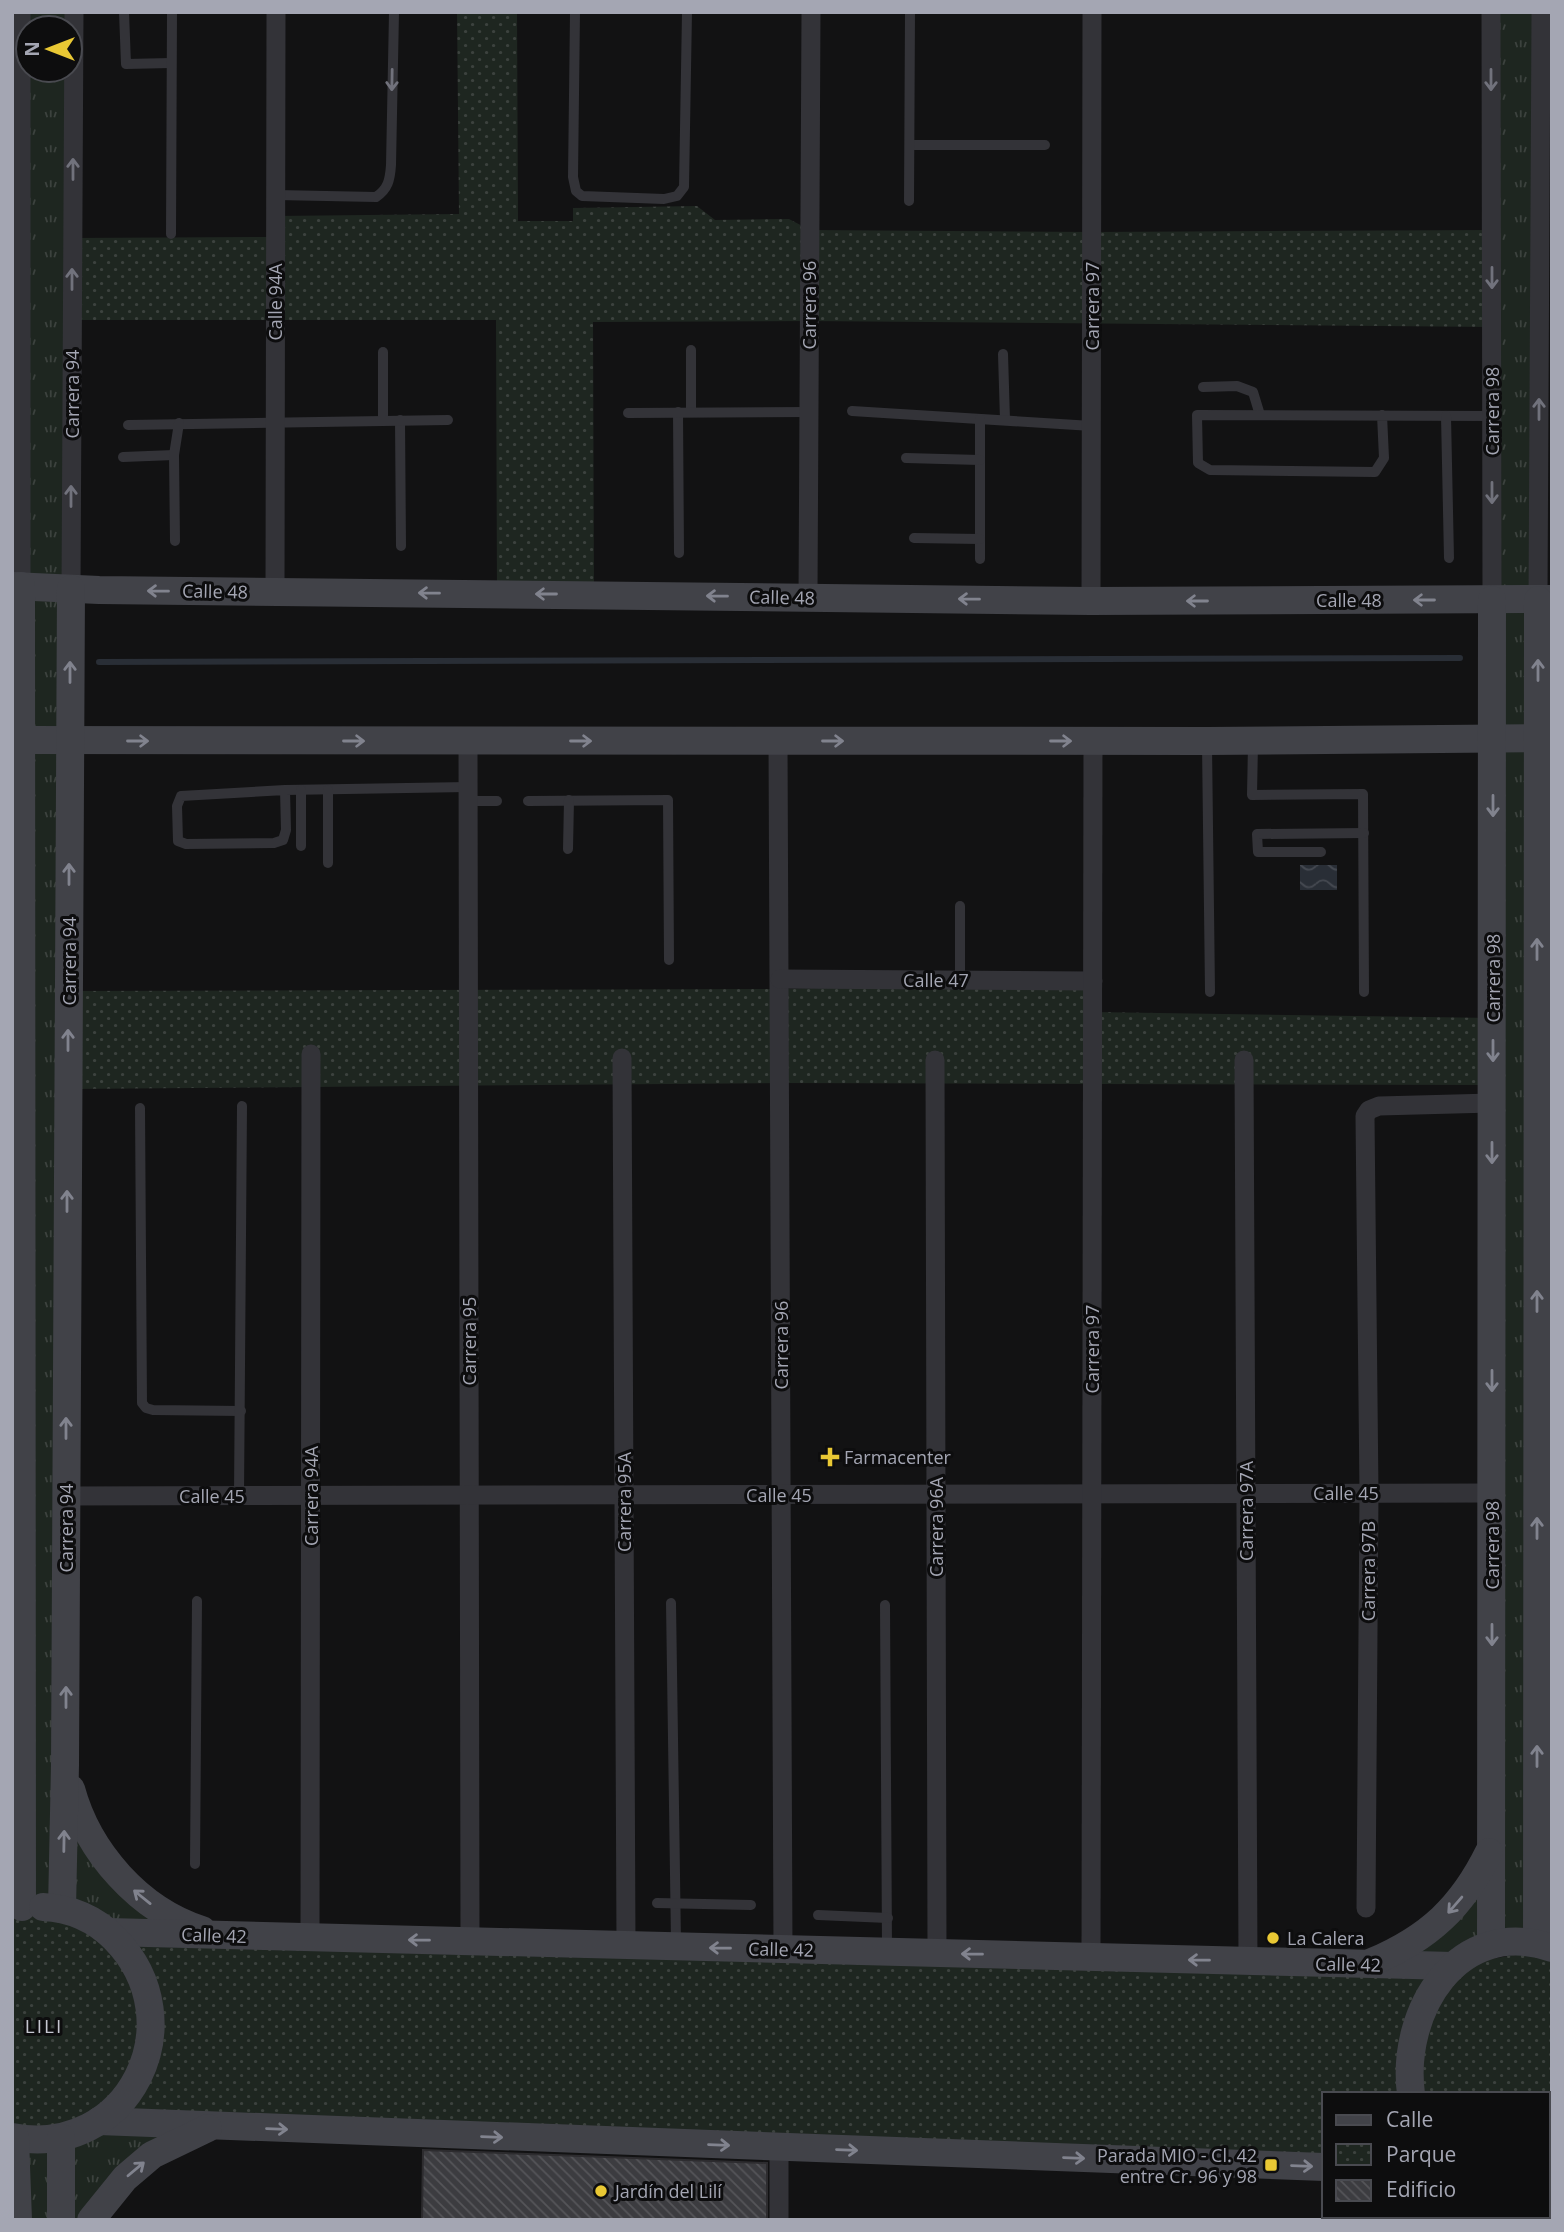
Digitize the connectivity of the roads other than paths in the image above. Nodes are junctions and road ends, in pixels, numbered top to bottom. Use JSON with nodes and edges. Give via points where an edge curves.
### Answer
{"nodes":[{"id":1,"x":22,"y":12,"type":"edge"},
{"id":2,"x":74,"y":12,"type":"edge"},
{"id":3,"x":124,"y":12,"type":"edge"},
{"id":4,"x":172,"y":12,"type":"edge"},
{"id":5,"x":276,"y":12,"type":"edge"},
{"id":6,"x":394,"y":12,"type":"edge"},
{"id":7,"x":575,"y":12,"type":"edge"},
{"id":8,"x":687,"y":12,"type":"edge"},
{"id":9,"x":811,"y":12,"type":"edge"},
{"id":10,"x":910,"y":12,"type":"edge"},
{"id":11,"x":1092,"y":12,"type":"edge"},
{"id":12,"x":1491,"y":12,"type":"edge"},
{"id":13,"x":1541,"y":12,"type":"edge"},
{"id":14,"x":171,"y":63,"type":"junction"},
{"id":15,"x":910,"y":145,"type":"junction"},
{"id":16,"x":1045,"y":145,"type":"dead end"},
{"id":17,"x":276,"y":195,"type":"junction"},
{"id":18,"x":909,"y":201,"type":"dead end"},
{"id":19,"x":171,"y":234,"type":"dead end"},
{"id":20,"x":691,"y":350,"type":"dead end"},
{"id":21,"x":383,"y":352,"type":"dead end"},
{"id":22,"x":1003,"y":354,"type":"dead end"},
{"id":23,"x":1203,"y":387,"type":"dead end"},
{"id":24,"x":17,"y":397,"type":"edge"},
{"id":25,"x":852,"y":411,"type":"dead end"},
{"id":26,"x":678,"y":412,"type":"junction"},
{"id":27,"x":691,"y":412,"type":"junction"},
{"id":28,"x":808,"y":412,"type":"junction"},
{"id":29,"x":628,"y":413,"type":"dead end"},
{"id":30,"x":1260,"y":415,"type":"junction"},
{"id":31,"x":1382,"y":415,"type":"junction"},
{"id":32,"x":1446,"y":416,"type":"junction"},
{"id":33,"x":1492,"y":416,"type":"junction"},
{"id":34,"x":980,"y":419,"type":"junction"},
{"id":35,"x":400,"y":420,"type":"junction"},
{"id":36,"x":448,"y":420,"type":"dead end"},
{"id":37,"x":1005,"y":420,"type":"junction"},
{"id":38,"x":383,"y":421,"type":"junction"},
{"id":39,"x":275,"y":422,"type":"junction"},
{"id":40,"x":179,"y":423,"type":"junction"},
{"id":41,"x":128,"y":425,"type":"dead end"},
{"id":42,"x":1092,"y":426,"type":"junction"},
{"id":43,"x":174,"y":455,"type":"junction"},
{"id":44,"x":123,"y":457,"type":"dead end"},
{"id":45,"x":906,"y":458,"type":"dead end"},
{"id":46,"x":980,"y":460,"type":"junction"},
{"id":47,"x":1545,"y":475,"type":"edge"},
{"id":48,"x":17,"y":509,"type":"edge"},
{"id":49,"x":914,"y":538,"type":"dead end"},
{"id":50,"x":980,"y":539,"type":"junction"},
{"id":51,"x":175,"y":541,"type":"dead end"},
{"id":52,"x":401,"y":546,"type":"dead end"},
{"id":53,"x":678,"y":553,"type":"dead end"},
{"id":54,"x":1449,"y":558,"type":"dead end"},
{"id":55,"x":980,"y":559,"type":"dead end"},
{"id":56,"x":17,"y":586,"type":"edge"},
{"id":57,"x":71,"y":589,"type":"junction"},
{"id":58,"x":275,"y":592,"type":"junction"},
{"id":59,"x":808,"y":597,"type":"junction"},
{"id":60,"x":1545,"y":599,"type":"edge"},
{"id":61,"x":1492,"y":600,"type":"junction"},
{"id":62,"x":1091,"y":601,"type":"junction"},
{"id":63,"x":1493,"y":738,"type":"junction"},
{"id":64,"x":1545,"y":738,"type":"edge"},
{"id":65,"x":17,"y":740,"type":"edge"},
{"id":66,"x":70,"y":741,"type":"junction"},
{"id":67,"x":468,"y":741,"type":"junction"},
{"id":68,"x":778,"y":741,"type":"junction"},
{"id":69,"x":1093,"y":741,"type":"junction"},
{"id":70,"x":1207,"y":741,"type":"junction"},
{"id":71,"x":1253,"y":741,"type":"junction"},
{"id":72,"x":285,"y":790,"type":"junction"},
{"id":73,"x":301,"y":790,"type":"junction"},
{"id":74,"x":328,"y":790,"type":"junction"},
{"id":75,"x":468,"y":794,"type":"junction"},
{"id":76,"x":569,"y":800,"type":"junction"},
{"id":77,"x":497,"y":801,"type":"dead end"},
{"id":78,"x":528,"y":801,"type":"dead end"},
{"id":79,"x":1364,"y":833,"type":"junction"},
{"id":80,"x":301,"y":846,"type":"dead end"},
{"id":81,"x":568,"y":849,"type":"dead end"},
{"id":82,"x":1321,"y":852,"type":"dead end"},
{"id":83,"x":328,"y":863,"type":"dead end"},
{"id":84,"x":960,"y":906,"type":"dead end"},
{"id":85,"x":669,"y":960,"type":"dead end"},
{"id":86,"x":780,"y":979,"type":"junction"},
{"id":87,"x":960,"y":981,"type":"junction"},
{"id":88,"x":1093,"y":981,"type":"junction"},
{"id":89,"x":1210,"y":992,"type":"dead end"},
{"id":90,"x":1364,"y":992,"type":"dead end"},
{"id":91,"x":311,"y":1054,"type":"dead end"},
{"id":92,"x":622,"y":1058,"type":"dead end"},
{"id":93,"x":935,"y":1060,"type":"dead end"},
{"id":94,"x":1244,"y":1060,"type":"dead end"},
{"id":95,"x":1492,"y":1103,"type":"junction"},
{"id":96,"x":242,"y":1106,"type":"dead end"},
{"id":97,"x":140,"y":1108,"type":"dead end"},
{"id":98,"x":17,"y":1203,"type":"edge"},
{"id":99,"x":242,"y":1411,"type":"junction"},
{"id":100,"x":1544,"y":1492,"type":"edge"},
{"id":101,"x":1369,"y":1493,"type":"junction"},
{"id":102,"x":1492,"y":1493,"type":"junction"},
{"id":103,"x":936,"y":1494,"type":"junction"},
{"id":104,"x":1092,"y":1494,"type":"junction"},
{"id":105,"x":1246,"y":1494,"type":"junction"},
{"id":106,"x":17,"y":1495,"type":"edge"},
{"id":107,"x":470,"y":1495,"type":"junction"},
{"id":108,"x":624,"y":1495,"type":"junction"},
{"id":109,"x":781,"y":1495,"type":"junction"},
{"id":110,"x":66,"y":1496,"type":"junction"},
{"id":111,"x":239,"y":1496,"type":"junction"},
{"id":112,"x":311,"y":1496,"type":"junction"},
{"id":113,"x":197,"y":1601,"type":"dead end"},
{"id":114,"x":671,"y":1603,"type":"dead end"},
{"id":115,"x":885,"y":1605,"type":"dead end"},
{"id":116,"x":65,"y":1765,"type":"junction"},
{"id":117,"x":21,"y":1782,"type":"junction"},
{"id":118,"x":1537,"y":1824,"type":"junction"},
{"id":119,"x":12,"y":1825,"type":"edge"},
{"id":120,"x":1491,"y":1847,"type":"junction"},
{"id":121,"x":195,"y":1864,"type":"dead end"},
{"id":122,"x":1552,"y":1878,"type":"edge"},
{"id":123,"x":657,"y":1903,"type":"dead end"},
{"id":124,"x":676,"y":1904,"type":"junction"},
{"id":125,"x":751,"y":1905,"type":"dead end"},
{"id":126,"x":17,"y":1908,"type":"edge"},
{"id":127,"x":1366,"y":1908,"type":"dead end"},
{"id":128,"x":62,"y":1909,"type":"junction"},
{"id":129,"x":818,"y":1915,"type":"dead end"},
{"id":130,"x":888,"y":1918,"type":"junction"},
{"id":131,"x":108,"y":1932,"type":"junction"},
{"id":132,"x":226,"y":1935,"type":"junction"},
{"id":133,"x":310,"y":1937,"type":"junction"},
{"id":134,"x":470,"y":1941,"type":"junction"},
{"id":135,"x":1491,"y":1943,"type":"junction"},
{"id":136,"x":626,"y":1945,"type":"junction"},
{"id":137,"x":1544,"y":1945,"type":"edge"},
{"id":138,"x":676,"y":1947,"type":"junction"},
{"id":139,"x":783,"y":1949,"type":"junction"},
{"id":140,"x":887,"y":1952,"type":"junction"},
{"id":141,"x":937,"y":1953,"type":"junction"},
{"id":142,"x":1091,"y":1957,"type":"junction"},
{"id":143,"x":1248,"y":1961,"type":"junction"},
{"id":144,"x":1366,"y":1964,"type":"junction"},
{"id":145,"x":1453,"y":1966,"type":"junction"},
{"id":146,"x":1410,"y":2092,"type":"edge"},
{"id":147,"x":99,"y":2121,"type":"junction"},
{"id":148,"x":209,"y":2127,"type":"junction"},
{"id":149,"x":14,"y":2137,"type":"edge"},
{"id":150,"x":61,"y":2138,"type":"junction"},
{"id":151,"x":779,"y":2147,"type":"junction"},
{"id":152,"x":1322,"y":2167,"type":"edge"},
{"id":153,"x":18,"y":2220,"type":"edge"},
{"id":154,"x":61,"y":2220,"type":"edge"},
{"id":155,"x":91,"y":2220,"type":"edge"},
{"id":156,"x":779,"y":2220,"type":"edge"}],
"edges":[{"from":1,"to":24,"type":"street"},
{"from":57,"to":2,"type":"street","name":"Carrera 94","one_way":true},
{"from":3,"to":14,"type":"lane","via":[[126,64]]},
{"from":4,"to":14,"type":"lane"},
{"from":5,"to":17,"type":"street","name":"Calle 94A"},
{"from":6,"to":17,"type":"lane","one_way":true,"via":[[391,165],[385,191],[376,197]]},
{"from":7,"to":8,"type":"lane","via":[[576,191],[582,196],[664,199],[677,196],[684,187]]},
{"from":9,"to":28,"type":"street","name":"Carrera 96"},
{"from":10,"to":15,"type":"lane"},
{"from":11,"to":42,"type":"street","name":"Carrera 97"},
{"from":12,"to":33,"type":"street","name":"Carrera 98","one_way":true},
{"from":47,"to":13,"type":"street","one_way":true},
{"from":14,"to":19,"type":"lane"},
{"from":15,"to":16,"type":"lane"},
{"from":15,"to":18,"type":"lane"},
{"from":17,"to":39,"type":"street","name":"Calle 94A"},
{"from":20,"to":27,"type":"lane"},
{"from":21,"to":38,"type":"lane"},
{"from":22,"to":37,"type":"lane"},
{"from":23,"to":30,"type":"lane","via":[[1237,386],[1253,393]]},
{"from":24,"to":48,"type":"street"},
{"from":25,"to":34,"type":"lane"},
{"from":26,"to":27,"type":"lane"},
{"from":26,"to":29,"type":"lane"},
{"from":26,"to":53,"type":"lane"},
{"from":27,"to":28,"type":"lane"},
{"from":28,"to":59,"type":"street","name":"Carrera 96"},
{"from":30,"to":31,"type":"lane"},
{"from":30,"to":31,"type":"lane","via":[[1197,415],[1198,463],[1210,470],[1375,472],[1384,458]]},
{"from":31,"to":32,"type":"lane"},
{"from":32,"to":33,"type":"lane"},
{"from":32,"to":54,"type":"lane"},
{"from":33,"to":61,"type":"street","name":"Carrera 98","one_way":true},
{"from":34,"to":37,"type":"lane"},
{"from":34,"to":46,"type":"lane"},
{"from":35,"to":36,"type":"lane"},
{"from":35,"to":38,"type":"lane"},
{"from":35,"to":52,"type":"lane"},
{"from":37,"to":42,"type":"lane"},
{"from":38,"to":39,"type":"lane"},
{"from":39,"to":40,"type":"lane"},
{"from":39,"to":58,"type":"street","name":"Calle 94A"},
{"from":40,"to":41,"type":"lane"},
{"from":40,"to":43,"type":"lane"},
{"from":42,"to":62,"type":"street","name":"Carrera 97"},
{"from":43,"to":44,"type":"lane"},
{"from":43,"to":51,"type":"lane"},
{"from":45,"to":46,"type":"lane"},
{"from":46,"to":50,"type":"lane"},
{"from":47,"to":60,"type":"street"},
{"from":48,"to":56,"type":"street"},
{"from":49,"to":50,"type":"lane"},
{"from":50,"to":55,"type":"lane"},
{"from":56,"to":57,"type":"street","name":"Calle 48"},
{"from":56,"to":65,"type":"street"},
{"from":58,"to":57,"type":"street","name":"Calle 48","one_way":true},
{"from":66,"to":57,"type":"street","name":"Carrera 94","one_way":true},
{"from":59,"to":58,"type":"street","name":"Calle 48","one_way":true},
{"from":62,"to":59,"type":"street","name":"Calle 48","one_way":true},
{"from":60,"to":61,"type":"street","name":"Calle 48"},
{"from":64,"to":60,"type":"street","one_way":true},
{"from":61,"to":62,"type":"street","name":"Calle 48","one_way":true},
{"from":61,"to":63,"type":"street","name":"Carrera 98"},
{"from":63,"to":64,"type":"street"},
{"from":63,"to":71,"type":"street"},
{"from":63,"to":95,"type":"street","name":"Carrera 98","one_way":true},
{"from":100,"to":64,"type":"street","one_way":true},
{"from":65,"to":66,"type":"street"},
{"from":65,"to":98,"type":"street"},
{"from":66,"to":67,"type":"street","one_way":true},
{"from":110,"to":66,"type":"street","name":"Carrera 94","one_way":true},
{"from":67,"to":68,"type":"street","one_way":true},
{"from":67,"to":75,"type":"street","name":"Carrera 95"},
{"from":68,"to":69,"type":"street","one_way":true},
{"from":68,"to":86,"type":"street","name":"Carrera 96"},
{"from":69,"to":70,"type":"street"},
{"from":69,"to":88,"type":"street","name":"Carrera 97"},
{"from":70,"to":71,"type":"street"},
{"from":70,"to":89,"type":"lane"},
{"from":71,"to":79,"type":"lane","via":[[1252,795],[1363,794]]},
{"from":72,"to":72,"type":"lane","via":[[181,796],[178,841],[249,844],[283,840]]},
{"from":72,"to":73,"type":"lane"},
{"from":73,"to":74,"type":"lane"},
{"from":73,"to":80,"type":"lane"},
{"from":74,"to":75,"type":"lane"},
{"from":74,"to":83,"type":"lane"},
{"from":75,"to":77,"type":"lane"},
{"from":75,"to":107,"type":"street","name":"Carrera 95"},
{"from":76,"to":78,"type":"lane"},
{"from":76,"to":81,"type":"lane"},
{"from":76,"to":85,"type":"lane","via":[[668,800]]},
{"from":79,"to":82,"type":"lane","via":[[1258,834],[1258,852]]},
{"from":79,"to":90,"type":"lane"},
{"from":84,"to":87,"type":"lane"},
{"from":86,"to":87,"type":"street","name":"Calle 47"},
{"from":86,"to":109,"type":"street","name":"Carrera 96"},
{"from":87,"to":88,"type":"street","name":"Calle 47"},
{"from":88,"to":104,"type":"street","name":"Carrera 97"},
{"from":91,"to":112,"type":"street","name":"Carrera 94A"},
{"from":92,"to":108,"type":"street","name":"Carrera 95A"},
{"from":93,"to":103,"type":"street","name":"Carrera 96A"},
{"from":94,"to":105,"type":"street","name":"Carrera 97A"},
{"from":95,"to":101,"type":"street","name":"Carrera 97B","via":[[1379,1106],[1365,1116]]},
{"from":95,"to":102,"type":"street","name":"Carrera 98","one_way":true},
{"from":96,"to":99,"type":"lane"},
{"from":97,"to":99,"type":"lane","via":[[142,1403],[153,1410]]},
{"from":98,"to":106,"type":"street"},
{"from":99,"to":111,"type":"lane"},
{"from":118,"to":100,"type":"street","one_way":true},
{"from":101,"to":102,"type":"street","name":"Calle 45"},
{"from":101,"to":105,"type":"street","name":"Calle 45"},
{"from":101,"to":127,"type":"street","name":"Carrera 97B"},
{"from":102,"to":120,"type":"street","name":"Carrera 98","one_way":true},
{"from":103,"to":104,"type":"street","name":"Calle 45"},
{"from":103,"to":109,"type":"street","name":"Calle 45"},
{"from":103,"to":141,"type":"street","name":"Carrera 96A"},
{"from":104,"to":105,"type":"street","name":"Calle 45"},
{"from":104,"to":142,"type":"street","name":"Carrera 97"},
{"from":105,"to":143,"type":"street","name":"Carrera 97A"},
{"from":106,"to":117,"type":"street"},
{"from":107,"to":108,"type":"street","name":"Calle 45"},
{"from":107,"to":112,"type":"street","name":"Calle 45"},
{"from":107,"to":134,"type":"street","name":"Carrera 95"},
{"from":108,"to":109,"type":"street","name":"Calle 45"},
{"from":108,"to":136,"type":"street","name":"Carrera 95A"},
{"from":109,"to":139,"type":"street","name":"Carrera 96"},
{"from":110,"to":111,"type":"street","name":"Calle 45"},
{"from":116,"to":110,"type":"street","name":"Carrera 94","one_way":true},
{"from":111,"to":112,"type":"street","name":"Calle 45"},
{"from":112,"to":133,"type":"street","name":"Carrera 94A"},
{"from":113,"to":121,"type":"lane"},
{"from":114,"to":124,"type":"lane"},
{"from":115,"to":130,"type":"lane"},
{"from":128,"to":116,"type":"street","name":"Carrera 94","one_way":true},
{"from":132,"to":116,"type":"street","one_way":true,"via":[[174,1918],[129,1886],[81,1819]]},
{"from":117,"to":119,"type":"street"},
{"from":117,"to":126,"type":"street"},
{"from":118,"to":122,"type":"street"},
{"from":118,"to":137,"type":"street"},
{"from":120,"to":135,"type":"street","name":"Carrera 98"},
{"from":120,"to":144,"type":"street","one_way":true,"via":[[1476,1879],[1454,1908],[1409,1944]]},
{"from":123,"to":124,"type":"lane"},
{"from":124,"to":125,"type":"lane"},
{"from":124,"to":138,"type":"lane"},
{"from":126,"to":128,"type":"street"},
{"from":128,"to":131,"type":"street"},
{"from":129,"to":130,"type":"lane"},
{"from":130,"to":140,"type":"lane"},
{"from":131,"to":132,"type":"street","name":"Calle 42"},
{"from":131,"to":147,"type":"street","via":[[128,1951],[142,1975],[152,2029],[136,2082],[120,2104]]},
{"from":132,"to":133,"type":"street","name":"Calle 42"},
{"from":134,"to":133,"type":"street","name":"Calle 42","one_way":true},
{"from":134,"to":136,"type":"street","name":"Calle 42"},
{"from":135,"to":137,"type":"street","via":[[1522,1940]]},
{"from":135,"to":145,"type":"street"},
{"from":136,"to":138,"type":"street","name":"Calle 42"},
{"from":139,"to":138,"type":"street","name":"Calle 42","one_way":true},
{"from":139,"to":140,"type":"street","name":"Calle 42"},
{"from":140,"to":141,"type":"street","name":"Calle 42"},
{"from":142,"to":141,"type":"street","name":"Calle 42","one_way":true},
{"from":143,"to":142,"type":"street","name":"Calle 42","one_way":true},
{"from":143,"to":144,"type":"street","name":"Calle 42"},
{"from":144,"to":145,"type":"street","name":"Calle 42"},
{"from":145,"to":146,"type":"street","via":[[1420,2017],[1411,2048]]},
{"from":147,"to":148,"type":"street"},
{"from":147,"to":150,"type":"street"},
{"from":148,"to":151,"type":"street","one_way":true},
{"from":155,"to":148,"type":"street","one_way":true,"via":[[125,2178],[152,2155]]},
{"from":149,"to":150,"type":"street"},
{"from":149,"to":153,"type":"street"},
{"from":150,"to":154,"type":"street"},
{"from":151,"to":152,"type":"street","one_way":true},
{"from":151,"to":156,"type":"street"}]}
